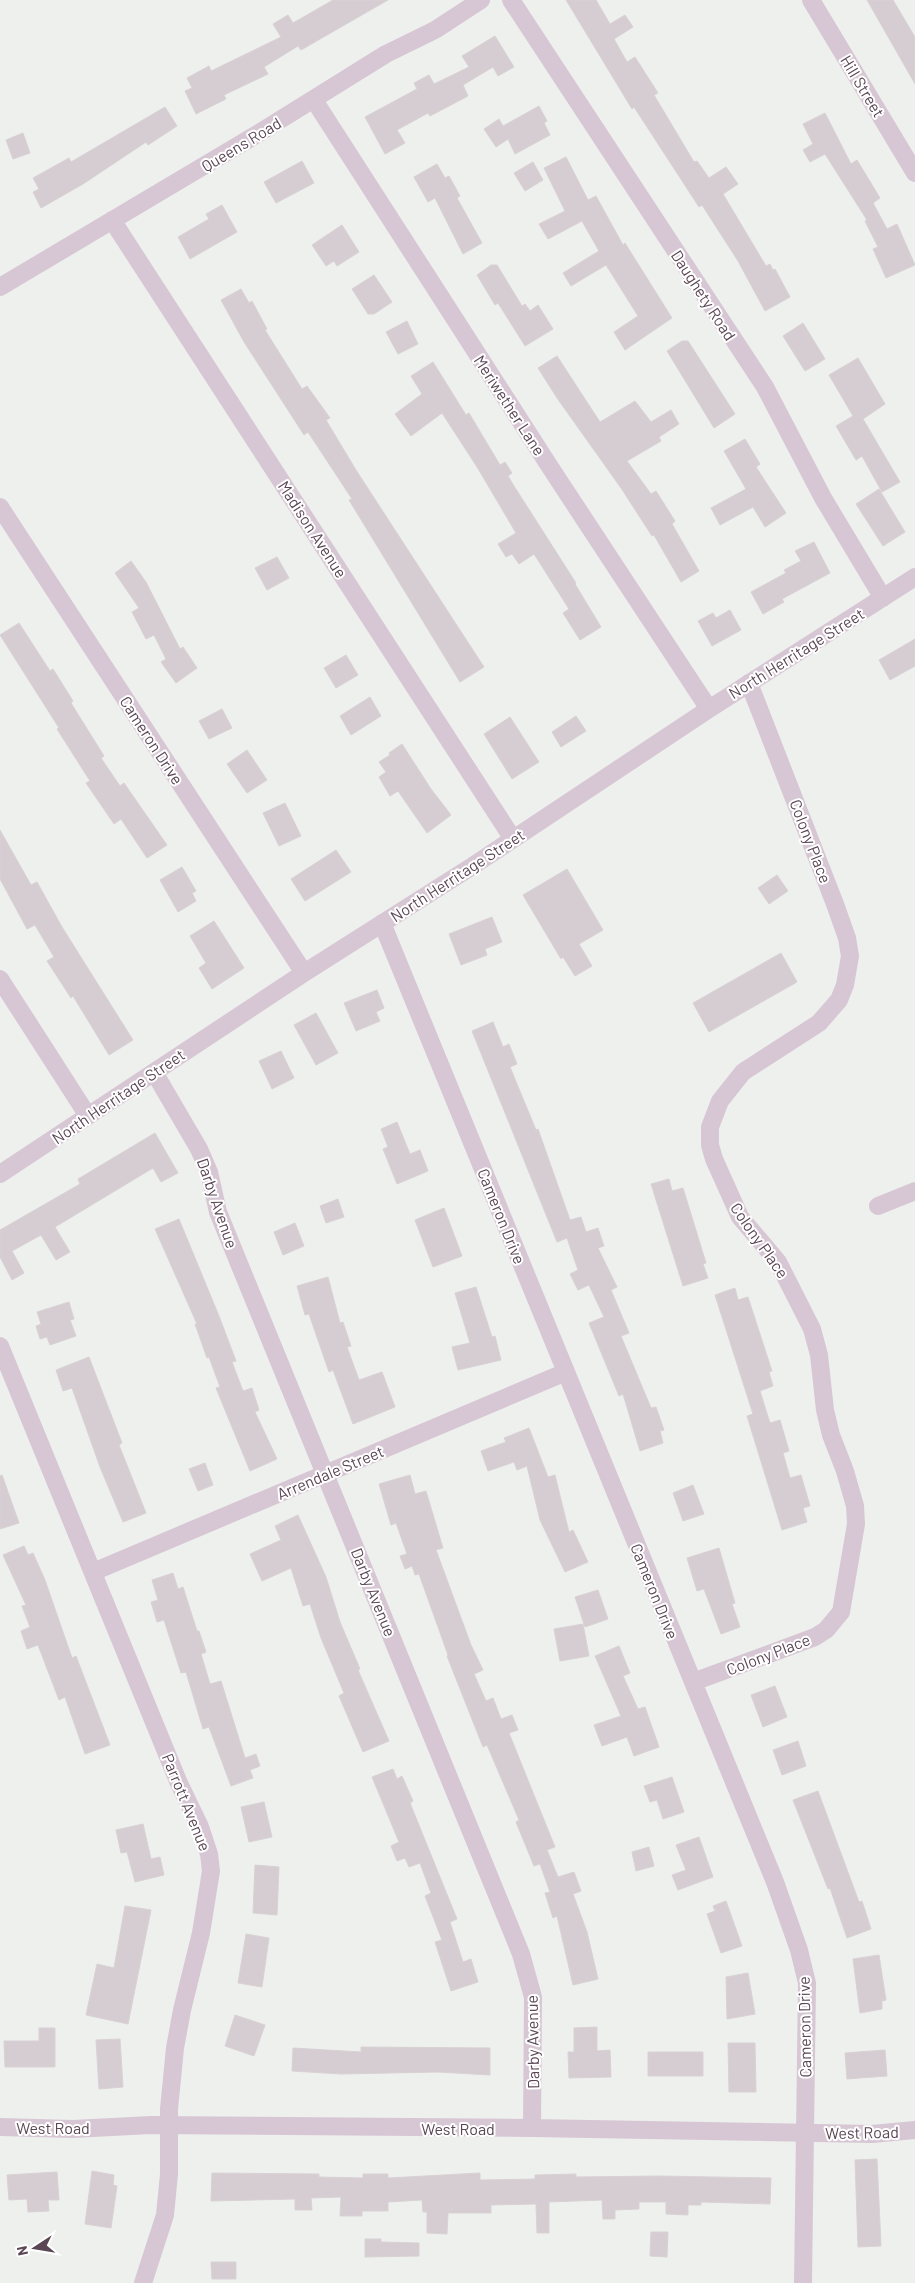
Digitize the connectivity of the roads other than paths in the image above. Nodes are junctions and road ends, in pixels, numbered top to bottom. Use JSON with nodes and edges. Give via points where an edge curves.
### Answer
{"nodes":[{"id":1,"x":481,"y":0,"type":"edge"},
{"id":2,"x":511,"y":0,"type":"edge"},
{"id":3,"x":811,"y":0,"type":"edge"},
{"id":4,"x":314,"y":100,"type":"junction"},
{"id":5,"x":915,"y":173,"type":"edge"},
{"id":6,"x":112,"y":220,"type":"junction"},
{"id":7,"x":0,"y":287,"type":"edge"},
{"id":8,"x":0,"y":507,"type":"edge"},
{"id":9,"x":915,"y":577,"type":"edge"},
{"id":10,"x":883,"y":598,"type":"junction"},
{"id":11,"x":749,"y":682,"type":"junction"},
{"id":12,"x":709,"y":709,"type":"junction"},
{"id":13,"x":513,"y":839,"type":"junction"},
{"id":14,"x":382,"y":923,"type":"junction"},
{"id":15,"x":304,"y":973,"type":"junction"},
{"id":16,"x":0,"y":979,"type":"edge"},
{"id":17,"x":154,"y":1072,"type":"junction"},
{"id":18,"x":88,"y":1116,"type":"junction"},
{"id":19,"x":0,"y":1174,"type":"edge"},
{"id":20,"x":915,"y":1191,"type":"edge"},
{"id":21,"x":878,"y":1206,"type":"dead end"},
{"id":22,"x":0,"y":1346,"type":"edge"},
{"id":23,"x":566,"y":1372,"type":"junction"},
{"id":24,"x":326,"y":1474,"type":"junction"},
{"id":25,"x":93,"y":1572,"type":"junction"},
{"id":26,"x":693,"y":1682,"type":"junction"},
{"id":27,"x":171,"y":2125,"type":"junction"},
{"id":28,"x":0,"y":2127,"type":"edge"},
{"id":29,"x":532,"y":2128,"type":"junction"},
{"id":30,"x":915,"y":2130,"type":"edge"},
{"id":31,"x":804,"y":2132,"type":"junction"},
{"id":32,"x":143,"y":2283,"type":"edge"},
{"id":33,"x":803,"y":2283,"type":"edge"}],
"edges":[{"from":1,"to":4,"type":"street","name":"Queens Road"},
{"from":2,"to":10,"type":"street","name":"Daughety Road","via":[[765,387],[823,498]]},
{"from":3,"to":5,"type":"street","name":"Hill Street"},
{"from":4,"to":6,"type":"street","name":"Queens Road"},
{"from":4,"to":12,"type":"street","name":"Meriwether Lane"},
{"from":6,"to":7,"type":"street","name":"Queens Road"},
{"from":6,"to":13,"type":"street","name":"Madison Avenue"},
{"from":8,"to":15,"type":"street","name":"Cameron Drive"},
{"from":9,"to":10,"type":"street","name":"North Herritage Street"},
{"from":10,"to":11,"type":"street","name":"North Herritage Street"},
{"from":11,"to":12,"type":"street","name":"North Herritage Street"},
{"from":11,"to":26,"type":"street","name":"Colony Place","via":[[835,904],[850,956],[845,985],[830,1012],[819,1023],[743,1072],[730,1086],[714,1113],[710,1145],[740,1217],[778,1262],[812,1329],[819,1354],[825,1410],[852,1491],[856,1524],[841,1612],[826,1630],[815,1637]]},
{"from":12,"to":13,"type":"street","name":"North Herritage Street"},
{"from":13,"to":14,"type":"street","name":"North Herritage Street"},
{"from":14,"to":15,"type":"street","name":"North Herritage Street"},
{"from":14,"to":23,"type":"street","name":"Cameron Drive"},
{"from":15,"to":17,"type":"street","name":"North Herritage Street"},
{"from":16,"to":18,"type":"street"},
{"from":17,"to":18,"type":"street","name":"North Herritage Street"},
{"from":17,"to":24,"type":"street","name":"Darby Avenue","via":[[209,1172],[218,1212]]},
{"from":18,"to":19,"type":"street","name":"North Herritage Street"},
{"from":20,"to":21,"type":"street"},
{"from":22,"to":25,"type":"street","name":"Parrott Avenue"},
{"from":23,"to":24,"type":"street","name":"Arrendale Street"},
{"from":23,"to":26,"type":"street","name":"Cameron Drive"},
{"from":24,"to":25,"type":"street","name":"Arrendale Street"},
{"from":24,"to":29,"type":"street","name":"Darby Avenue","via":[[528,1974],[533,1996]]},
{"from":25,"to":27,"type":"street","name":"Parrott Avenue","via":[[209,1854],[209,1889],[175,2048],[169,2110]]},
{"from":26,"to":31,"type":"street","name":"Cameron Drive","via":[[775,1882],[799,1950],[807,1983]]},
{"from":27,"to":28,"type":"street","name":"West Road"},
{"from":27,"to":29,"type":"street","name":"West Road"},
{"from":27,"to":32,"type":"street","name":"Parrott Avenue","via":[[165,2215]]},
{"from":29,"to":31,"type":"street","name":"West Road"},
{"from":30,"to":31,"type":"street","name":"West Road","via":[[872,2134]]},
{"from":31,"to":33,"type":"street","name":"Cameron Drive"}]}
